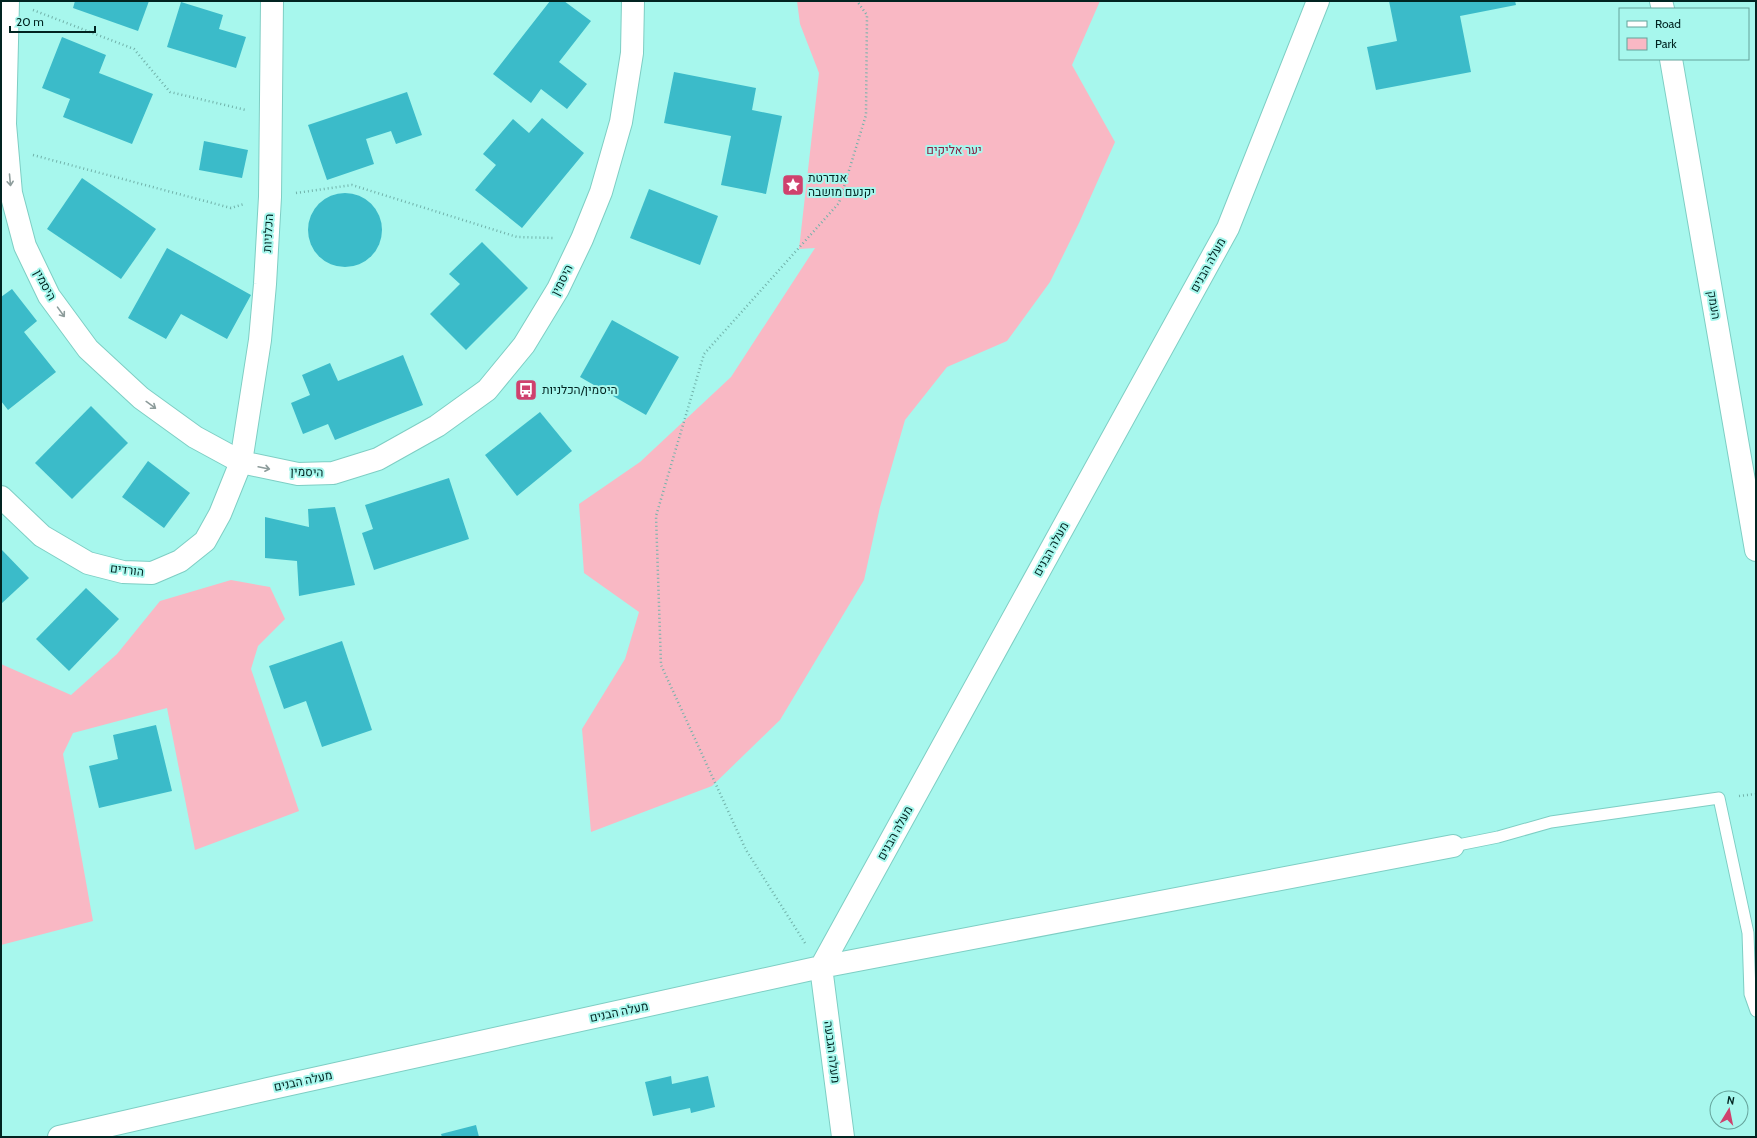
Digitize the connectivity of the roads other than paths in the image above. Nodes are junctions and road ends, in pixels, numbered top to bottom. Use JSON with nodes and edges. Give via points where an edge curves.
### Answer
{"nodes":[{"id":1,"x":8,"y":1,"type":"edge"},
{"id":2,"x":272,"y":1,"type":"edge"},
{"id":3,"x":633,"y":1,"type":"edge"},
{"id":4,"x":1318,"y":1,"type":"edge"},
{"id":5,"x":1671,"y":60,"type":"edge"},
{"id":6,"x":241,"y":462,"type":"junction"},
{"id":7,"x":1,"y":497,"type":"edge"},
{"id":8,"x":1756,"y":550,"type":"edge"},
{"id":9,"x":1453,"y":846,"type":"joint"},
{"id":10,"x":821,"y":967,"type":"junction"},
{"id":11,"x":1756,"y":1011,"type":"edge"},
{"id":12,"x":59,"y":1137,"type":"edge"},
{"id":13,"x":843,"y":1137,"type":"edge"}],
"edges":[{"from":1,"to":6,"type":"street","name":"היסמין","one_way":true,"via":[[5,124],[11,193],[25,246],[49,296],[88,349],[141,398],[195,438]]},
{"from":2,"to":6,"type":"street","name":"הכלניות","via":[[270,197],[265,284],[260,340]]},
{"from":6,"to":3,"type":"street","name":"היסמין","one_way":true,"via":[[298,474],[341,471],[385,456],[437,426],[487,390],[524,345],[558,289],[601,192],[620,122],[632,53]]},
{"from":4,"to":10,"type":"street","name":"מעלה הבנים","via":[[1228,228]]},
{"from":5,"to":8,"type":"street","name":"העמק"},
{"from":6,"to":7,"type":"street","name":"הורדים","via":[[220,514],[205,541],[180,561],[152,573],[124,572],[88,563],[42,536]]},
{"from":9,"to":10,"type":"street"},
{"from":9,"to":11,"type":"lane","via":[[1551,822],[1719,798],[1748,933],[1750,994]]},
{"from":10,"to":12,"type":"street","name":"מעלה הבנים"},
{"from":10,"to":13,"type":"street","name":"מעלה הגבעה"}]}
